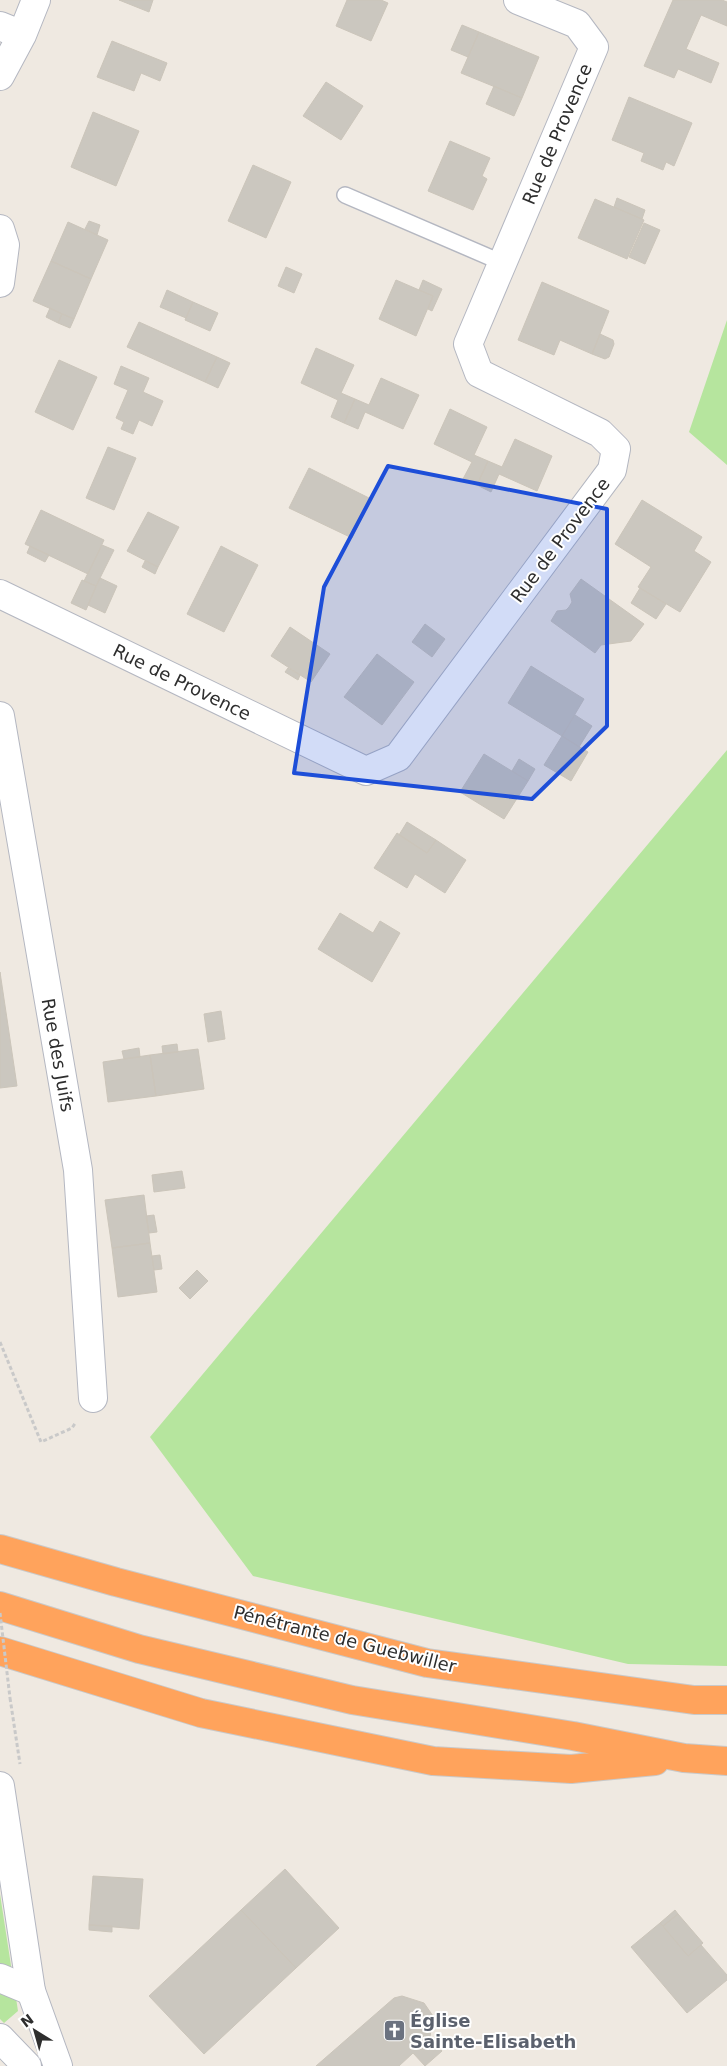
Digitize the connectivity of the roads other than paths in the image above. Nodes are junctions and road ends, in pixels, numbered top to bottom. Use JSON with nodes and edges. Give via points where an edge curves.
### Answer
{"nodes":[{"id":1,"x":36,"y":0,"type":"edge"},
{"id":2,"x":518,"y":0,"type":"edge"},
{"id":3,"x":11,"y":30,"type":"edge"},
{"id":4,"x":0,"y":76,"type":"edge"},
{"id":5,"x":346,"y":195,"type":"dead end"},
{"id":6,"x":0,"y":229,"type":"edge"},
{"id":7,"x":503,"y":263,"type":"junction"},
{"id":8,"x":0,"y":283,"type":"edge"},
{"id":9,"x":0,"y":594,"type":"edge"},
{"id":10,"x":0,"y":716,"type":"edge"},
{"id":11,"x":92,"y":1398,"type":"road end"},
{"id":12,"x":0,"y":1549,"type":"edge"},
{"id":13,"x":0,"y":1606,"type":"edge"},
{"id":14,"x":0,"y":1651,"type":"edge"},
{"id":15,"x":727,"y":1700,"type":"edge"},
{"id":16,"x":684,"y":1758,"type":"junction"},
{"id":17,"x":727,"y":1761,"type":"edge"},
{"id":18,"x":0,"y":1786,"type":"edge"},
{"id":19,"x":0,"y":1978,"type":"edge"},
{"id":20,"x":31,"y":1991,"type":"junction"},
{"id":21,"x":0,"y":2038,"type":"edge"},
{"id":22,"x":27,"y":2066,"type":"edge"},
{"id":23,"x":58,"y":2066,"type":"edge"}],
"edges":[{"from":1,"to":3,"type":"street"},
{"from":2,"to":7,"type":"street","name":"Rue de Provence","via":[[577,24],[594,47]]},
{"from":3,"to":4,"type":"street"},
{"from":5,"to":7,"type":"lane"},
{"from":6,"to":8,"type":"street","via":[[5,245]]},
{"from":7,"to":9,"type":"street","name":"Rue de Provence","via":[[468,344],[479,373],[600,433],[616,449],[612,470],[398,757],[366,771]]},
{"from":10,"to":11,"type":"street","name":"Rue des Juifs","via":[[78,1170]]},
{"from":12,"to":15,"type":"highway","name":"Pénétrante de Guebwiller","via":[[427,1663],[694,1700]]},
{"from":13,"to":16,"type":"highway","via":[[139,1649],[352,1700],[573,1736]]},
{"from":14,"to":16,"type":"highway","via":[[201,1713],[433,1761],[571,1769]]},
{"from":16,"to":17,"type":"highway"},
{"from":18,"to":20,"type":"street"},
{"from":19,"to":20,"type":"street"},
{"from":20,"to":23,"type":"street"},
{"from":21,"to":22,"type":"street"}]}
